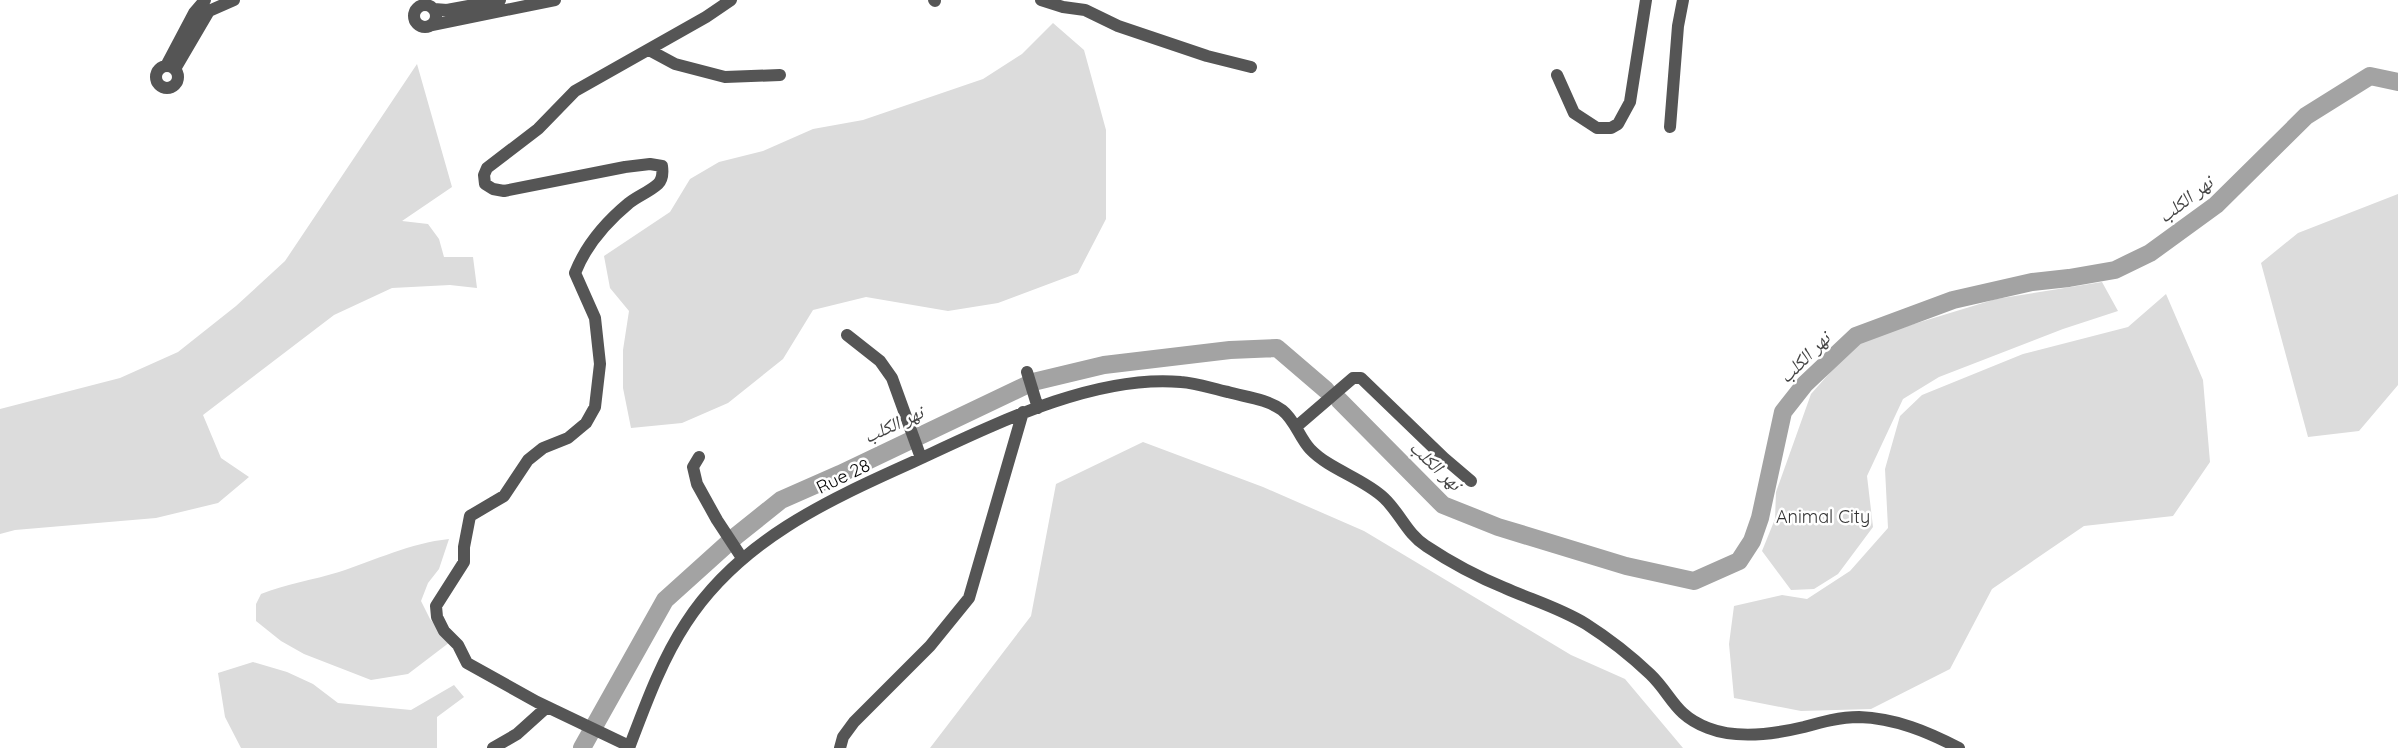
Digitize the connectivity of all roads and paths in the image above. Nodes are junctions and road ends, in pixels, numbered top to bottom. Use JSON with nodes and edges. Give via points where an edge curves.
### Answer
{"nodes":[{"id":1,"x":205,"y":0,"type":"edge"},
{"id":2,"x":234,"y":0,"type":"edge"},
{"id":3,"x":407,"y":0,"type":"edge"},
{"id":4,"x":500,"y":0,"type":"edge"},
{"id":5,"x":555,"y":0,"type":"edge"},
{"id":6,"x":731,"y":0,"type":"edge"},
{"id":7,"x":1041,"y":0,"type":"edge"},
{"id":8,"x":1646,"y":0,"type":"edge"},
{"id":9,"x":1682,"y":0,"type":"edge"},
{"id":10,"x":427,"y":5,"type":"edge"},
{"id":11,"x":414,"y":14,"type":"junction"},
{"id":12,"x":432,"y":25,"type":"junction"},
{"id":13,"x":649,"y":50,"type":"junction"},
{"id":14,"x":1251,"y":67,"type":"dead end"},
{"id":15,"x":780,"y":75,"type":"dead end"},
{"id":16,"x":1557,"y":75,"type":"dead end"},
{"id":17,"x":1670,"y":126,"type":"dead end"},
{"id":18,"x":847,"y":335,"type":"dead end"},
{"id":19,"x":1027,"y":372,"type":"dead end"},
{"id":20,"x":1038,"y":406,"type":"junction"},
{"id":21,"x":1023,"y":412,"type":"junction"},
{"id":22,"x":1296,"y":427,"type":"junction"},
{"id":23,"x":699,"y":457,"type":"dead end"},
{"id":24,"x":922,"y":458,"type":"junction"},
{"id":25,"x":1471,"y":481,"type":"dead end"},
{"id":26,"x":739,"y":554,"type":"junction"},
{"id":27,"x":547,"y":707,"type":"junction"},
{"id":28,"x":629,"y":747,"type":"edge"},
{"id":29,"x":493,"y":748,"type":"edge"},
{"id":30,"x":840,"y":748,"type":"edge"},
{"id":31,"x":1959,"y":748,"type":"edge"}],
"edges":[{"from":1,"to":2,"type":"street","via":[[194,13],[170,68],[209,11]]},
{"from":3,"to":11,"type":"street"},
{"from":4,"to":10,"type":"street","via":[[447,10]]},
{"from":5,"to":12,"type":"street"},
{"from":6,"to":13,"type":"street"},
{"from":7,"to":14,"type":"street","via":[[1085,10],[1118,26],[1206,56]]},
{"from":8,"to":16,"type":"street","via":[[1630,102],[1618,124],[1611,128],[1598,128],[1574,114]]},
{"from":9,"to":17,"type":"street"},
{"from":10,"to":11,"type":"street","via":[[418,7]]},
{"from":10,"to":12,"type":"street","via":[[436,17]]},
{"from":11,"to":12,"type":"street","via":[[419,26]]},
{"from":13,"to":15,"type":"street","via":[[676,64],[725,78]]},
{"from":13,"to":27,"type":"street","via":[[575,91],[538,129],[494,161],[484,175],[488,187],[504,191],[650,164],[662,166],[664,175],[659,183],[630,202],[596,236],[575,273],[595,318],[600,364],[595,407],[586,423],[568,438],[543,448],[528,460],[504,496],[470,516],[464,562],[436,606],[437,617],[444,630],[468,663]]},
{"from":18,"to":24,"type":"street","via":[[880,362],[892,378]]},
{"from":19,"to":20,"type":"street"},
{"from":20,"to":21,"type":"street","name":"Rue 28"},
{"from":20,"to":22,"type":"street","name":"Rue 28","via":[[1106,388],[1142,382],[1180,382],[1266,402],[1284,412]]},
{"from":21,"to":24,"type":"street","name":"Rue 28"},
{"from":21,"to":30,"type":"street","via":[[969,598],[930,646],[854,722],[843,736]]},
{"from":22,"to":25,"type":"street","via":[[1353,378],[1360,378]]},
{"from":22,"to":31,"type":"street","name":"Rue 28","via":[[1314,452],[1381,495],[1425,546],[1487,580],[1542,601],[1586,624],[1651,675],[1679,712],[1708,728],[1734,733],[1761,733],[1856,717],[1920,730]]},
{"from":23,"to":26,"type":"street","via":[[693,467],[694,475]]},
{"from":24,"to":26,"type":"street","name":"Rue 28","via":[[814,510]]},
{"from":26,"to":28,"type":"street","name":"Rue 28","via":[[684,626]]},
{"from":27,"to":28,"type":"street"},
{"from":27,"to":29,"type":"street","via":[[516,734]]}]}
